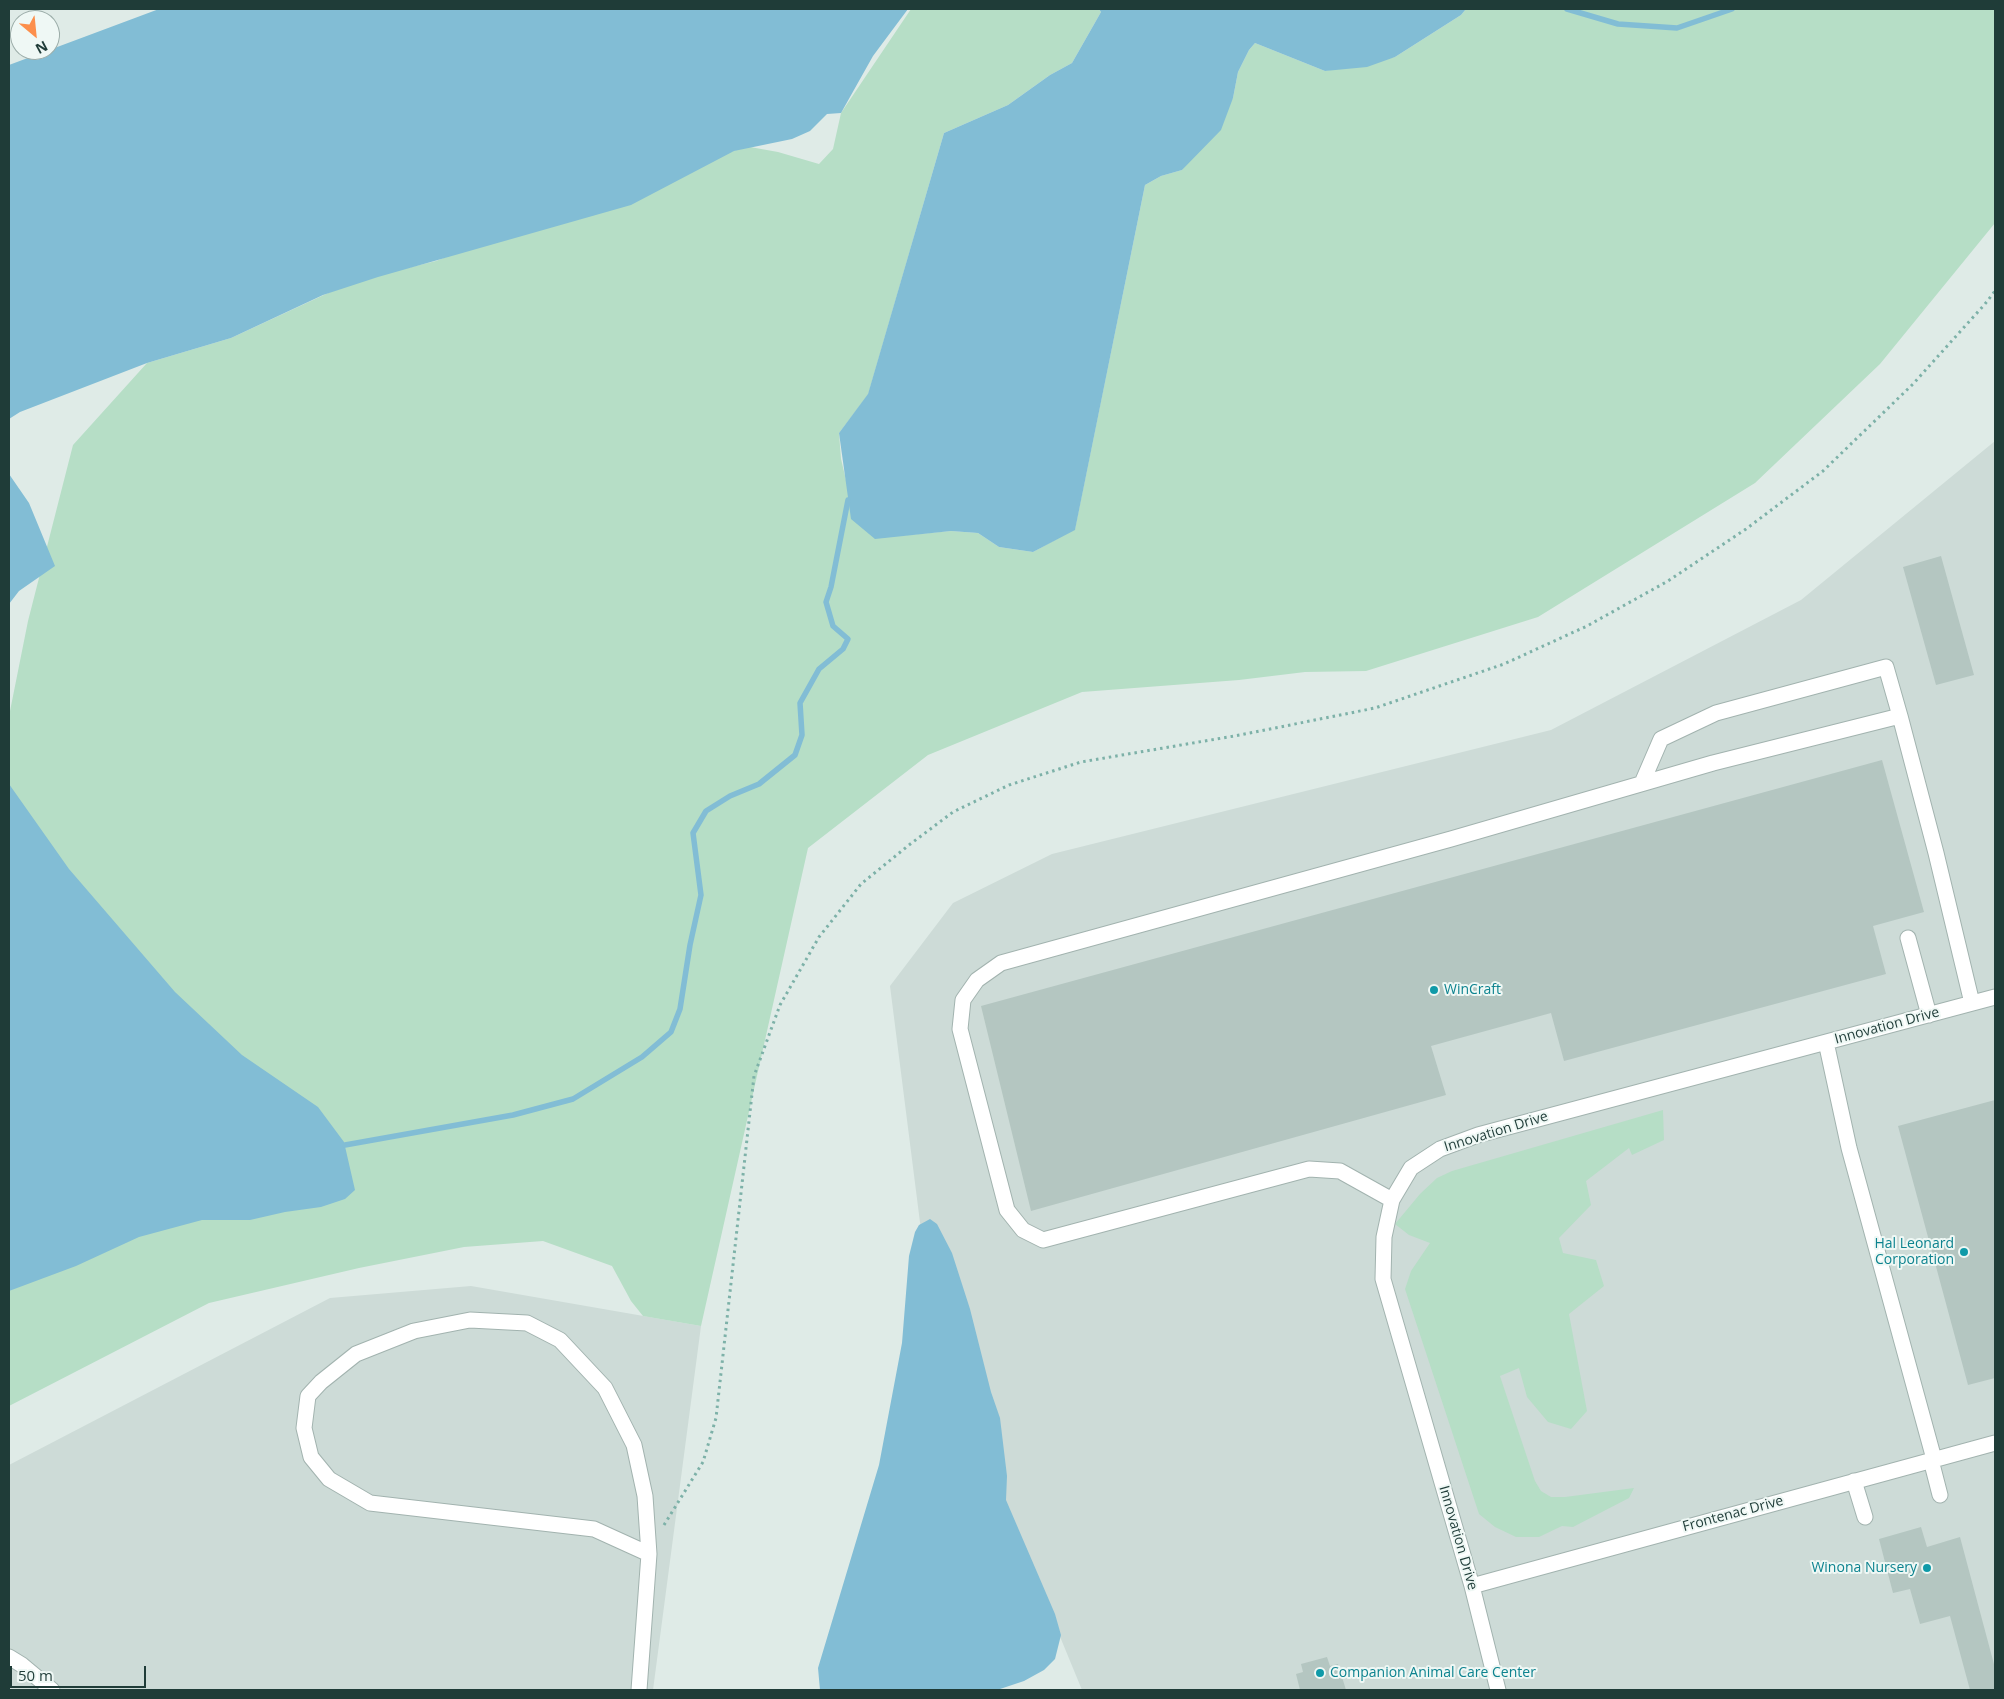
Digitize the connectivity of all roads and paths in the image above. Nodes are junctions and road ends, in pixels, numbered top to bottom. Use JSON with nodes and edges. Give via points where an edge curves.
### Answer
{"nodes":[{"id":1,"x":1995,"y":291,"type":"edge"},
{"id":2,"x":1900,"y":716,"type":"junction"},
{"id":3,"x":1642,"y":783,"type":"junction"},
{"id":4,"x":1908,"y":938,"type":"dead end"},
{"id":5,"x":1995,"y":998,"type":"edge"},
{"id":6,"x":1972,"y":1004,"type":"junction"},
{"id":7,"x":1929,"y":1015,"type":"junction"},
{"id":8,"x":1826,"y":1042,"type":"junction"},
{"id":9,"x":1392,"y":1200,"type":"junction"},
{"id":10,"x":1995,"y":1442,"type":"edge"},
{"id":11,"x":1932,"y":1460,"type":"junction"},
{"id":12,"x":1854,"y":1481,"type":"junction"},
{"id":13,"x":1940,"y":1494,"type":"dead end"},
{"id":14,"x":1865,"y":1517,"type":"dead end"},
{"id":15,"x":649,"y":1554,"type":"junction"},
{"id":16,"x":1472,"y":1586,"type":"junction"},
{"id":17,"x":9,"y":1657,"type":"edge"},
{"id":18,"x":52,"y":1690,"type":"edge"},
{"id":19,"x":639,"y":1690,"type":"edge"},
{"id":20,"x":1498,"y":1690,"type":"edge"}],
"edges":[{"from":1,"to":15,"type":"path","via":[[1913,384],[1823,471],[1746,529],[1668,581],[1587,626],[1504,664],[1376,708],[1081,762],[1009,784],[953,812],[861,884],[819,937],[780,1005],[754,1076],[716,1418],[703,1462]]},
{"from":2,"to":3,"type":"street"},
{"from":2,"to":3,"type":"street","via":[[1886,667],[1716,713],[1661,739]]},
{"from":2,"to":6,"type":"street"},
{"from":3,"to":9,"type":"street","via":[[1001,963],[977,980],[963,1000],[960,1029],[1007,1210],[1023,1230],[1043,1240],[1309,1169],[1340,1172]]},
{"from":4,"to":7,"type":"street"},
{"from":5,"to":6,"type":"street","name":"Innovation Drive"},
{"from":6,"to":7,"type":"street","name":"Innovation Drive"},
{"from":7,"to":8,"type":"street","name":"Innovation Drive"},
{"from":8,"to":9,"type":"street","name":"Innovation Drive","via":[[1485,1133],[1440,1149],[1411,1168]]},
{"from":8,"to":11,"type":"street","via":[[1849,1148]]},
{"from":9,"to":16,"type":"street","name":"Innovation Drive","via":[[1384,1237],[1383,1279]]},
{"from":10,"to":11,"type":"street","name":"Frontenac Drive"},
{"from":11,"to":12,"type":"street","name":"Frontenac Drive"},
{"from":11,"to":13,"type":"street"},
{"from":12,"to":14,"type":"street"},
{"from":12,"to":16,"type":"street","name":"Frontenac Drive"},
{"from":15,"to":15,"type":"street","via":[[594,1529],[370,1502],[329,1479],[311,1457],[304,1428],[308,1396],[356,1354],[414,1331],[470,1320],[527,1323],[560,1340],[605,1388],[634,1445],[645,1496]]},
{"from":15,"to":19,"type":"street"},
{"from":16,"to":20,"type":"street","name":"Innovation Drive"},
{"from":17,"to":18,"type":"street"}]}
